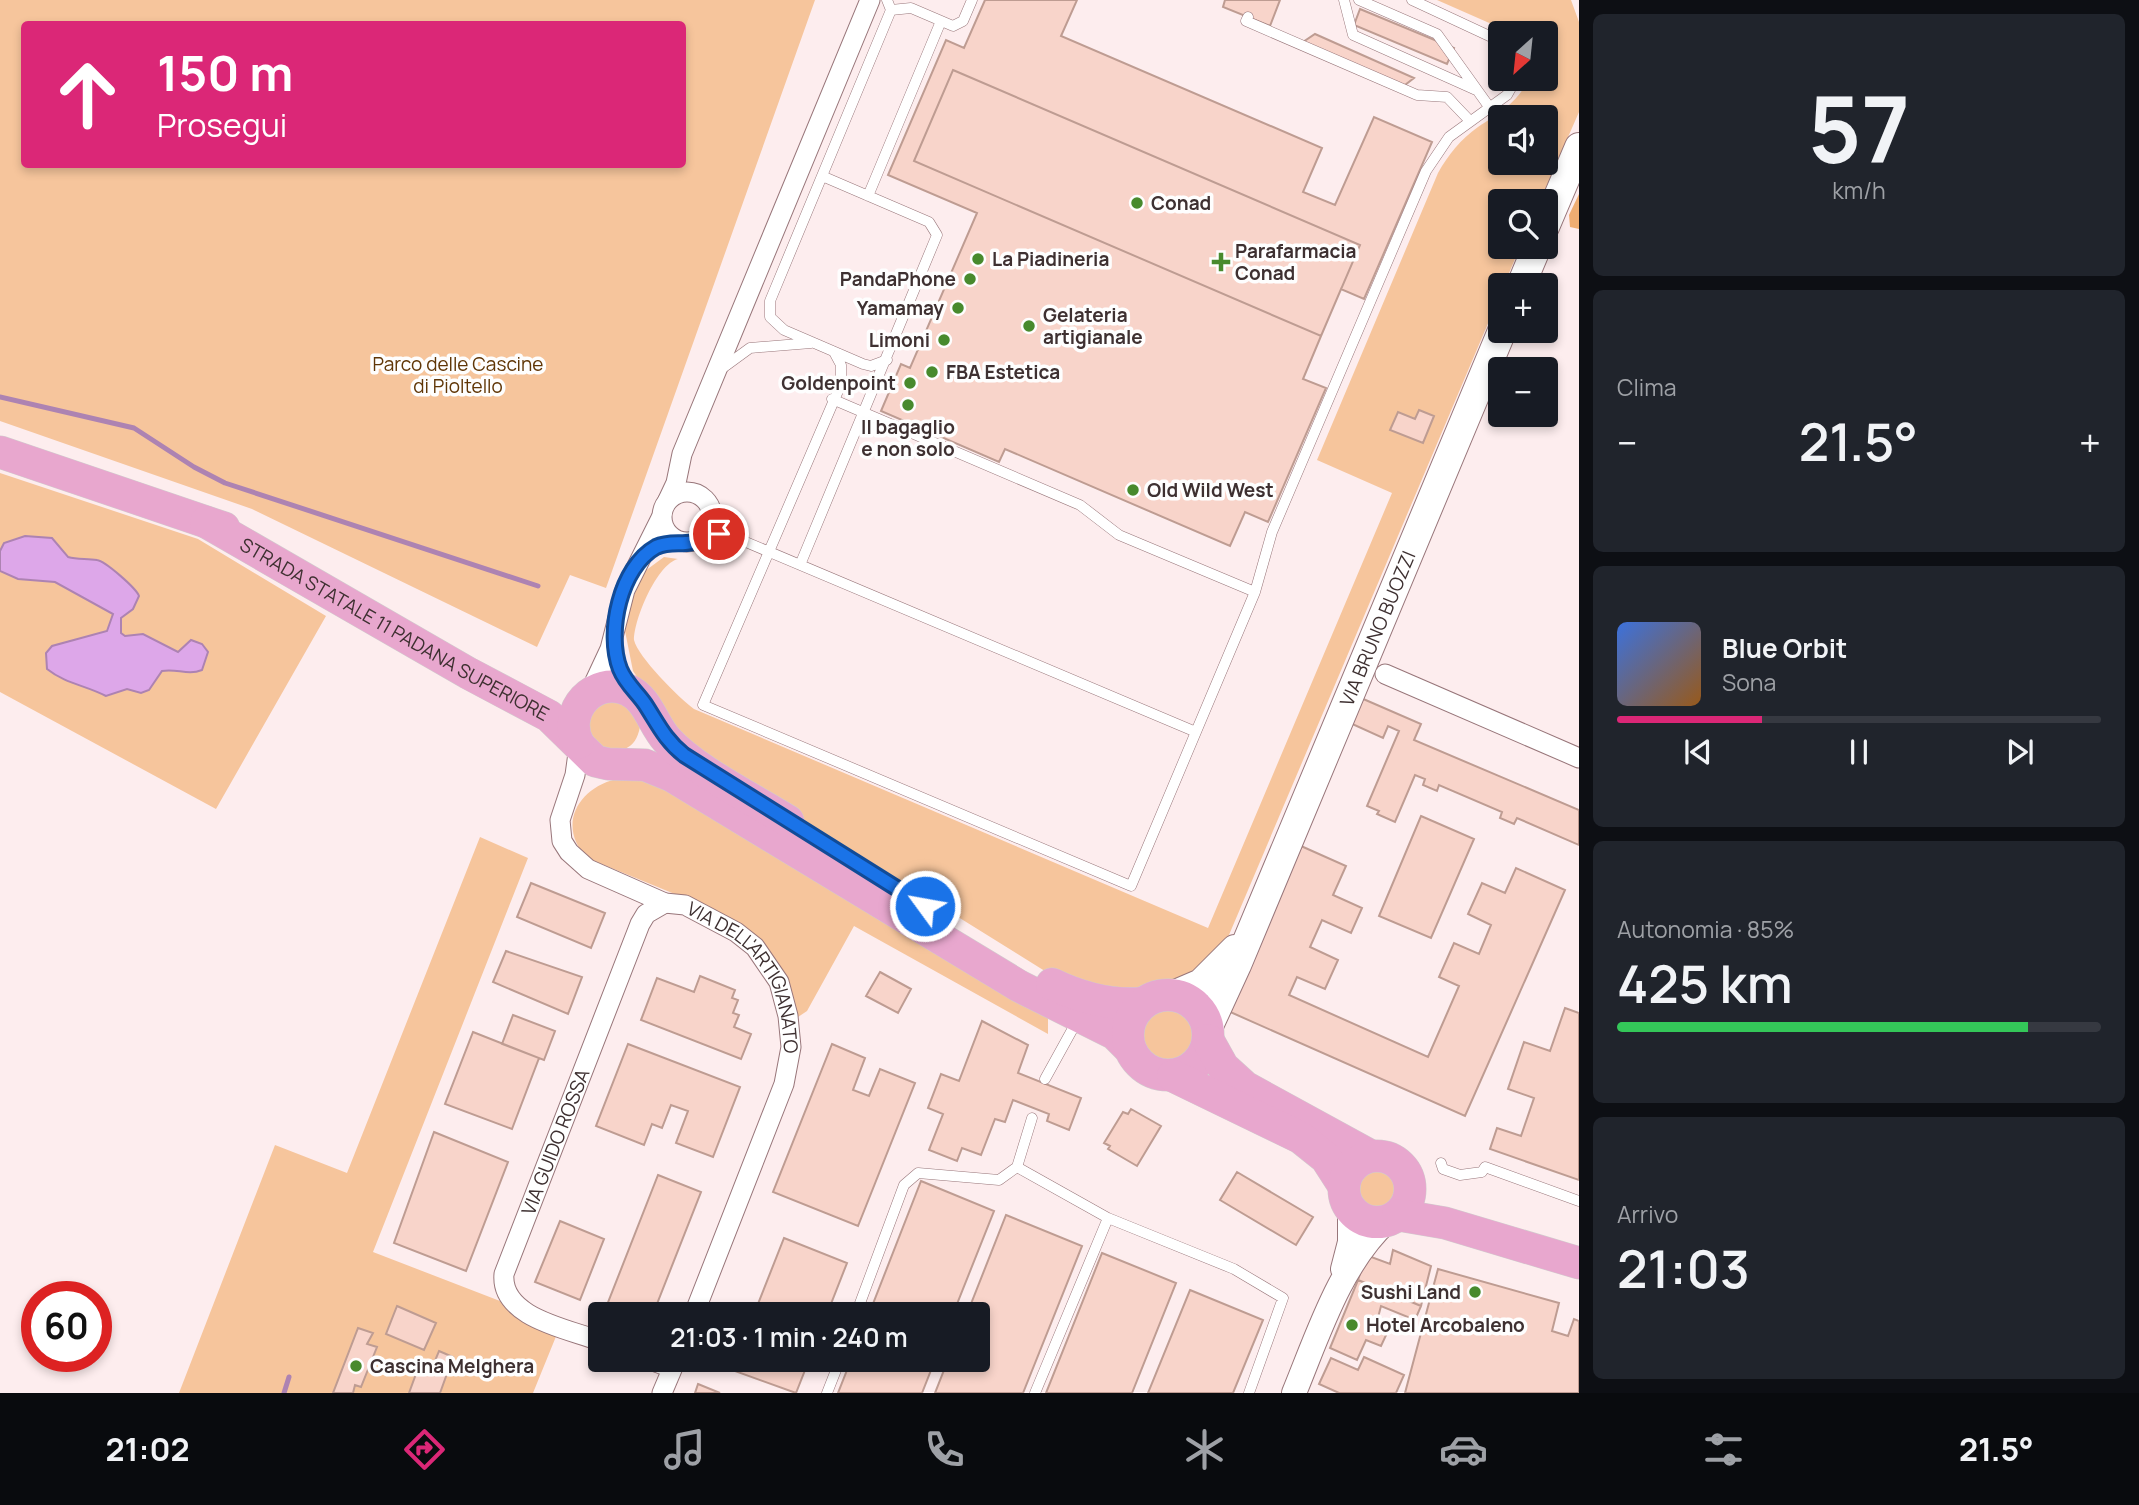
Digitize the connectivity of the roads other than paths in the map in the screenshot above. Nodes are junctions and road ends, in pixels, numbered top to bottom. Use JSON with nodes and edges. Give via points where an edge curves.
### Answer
{"nodes":[{"id":1,"x":870,"y":0,"type":"edge"},
{"id":2,"x":972,"y":0,"type":"edge"},
{"id":3,"x":1344,"y":0,"type":"edge"},
{"id":4,"x":1359,"y":0,"type":"edge"},
{"id":5,"x":1412,"y":0,"type":"edge"},
{"id":6,"x":912,"y":4,"type":"edge"},
{"id":7,"x":889,"y":5,"type":"edge"},
{"id":8,"x":1248,"y":17,"type":"dead end"},
{"id":9,"x":941,"y":21,"type":"junction"},
{"id":10,"x":1488,"y":35,"type":"edge"},
{"id":11,"x":1478,"y":91,"type":"junction"},
{"id":12,"x":1509,"y":91,"type":"edge"},
{"id":13,"x":1488,"y":105,"type":"edge"},
{"id":14,"x":1494,"y":105,"type":"edge"},
{"id":15,"x":1488,"y":109,"type":"edge"},
{"id":16,"x":1469,"y":121,"type":"junction"},
{"id":17,"x":1579,"y":147,"type":"edge"},
{"id":18,"x":821,"y":176,"type":"junction"},
{"id":19,"x":868,"y":196,"type":"junction"},
{"id":20,"x":1558,"y":196,"type":"edge"},
{"id":21,"x":814,"y":343,"type":"junction"},
{"id":22,"x":1497,"y":343,"type":"edge"},
{"id":23,"x":834,"y":352,"type":"junction"},
{"id":24,"x":887,"y":360,"type":"junction"},
{"id":25,"x":714,"y":377,"type":"junction"},
{"id":26,"x":832,"y":399,"type":"junction"},
{"id":27,"x":863,"y":412,"type":"junction"},
{"id":28,"x":692,"y":431,"type":"junction"},
{"id":29,"x":0,"y":452,"type":"edge"},
{"id":30,"x":707,"y":504,"type":"junction"},
{"id":31,"x":664,"y":509,"type":"junction"},
{"id":32,"x":206,"y":522,"type":"junction"},
{"id":33,"x":705,"y":536,"type":"junction"},
{"id":34,"x":734,"y":537,"type":"junction"},
{"id":35,"x":681,"y":542,"type":"junction"},
{"id":36,"x":768,"y":551,"type":"junction"},
{"id":37,"x":800,"y":565,"type":"junction"},
{"id":38,"x":631,"y":577,"type":"junction"},
{"id":39,"x":1255,"y":592,"type":"junction"},
{"id":40,"x":615,"y":630,"type":"junction"},
{"id":41,"x":1385,"y":674,"type":"dead end"},
{"id":42,"x":587,"y":695,"type":"junction"},
{"id":43,"x":642,"y":703,"type":"junction"},
{"id":44,"x":1196,"y":732,"type":"junction"},
{"id":45,"x":578,"y":745,"type":"junction"},
{"id":46,"x":1579,"y":758,"type":"edge"},
{"id":47,"x":617,"y":764,"type":"junction"},
{"id":48,"x":568,"y":796,"type":"junction"},
{"id":49,"x":665,"y":903,"type":"junction"},
{"id":50,"x":1251,"y":927,"type":"junction"},
{"id":51,"x":1173,"y":995,"type":"junction"},
{"id":52,"x":1143,"y":1003,"type":"junction"},
{"id":53,"x":1079,"y":1018,"type":"junction"},
{"id":54,"x":1208,"y":1034,"type":"junction"},
{"id":55,"x":1129,"y":1048,"type":"junction"},
{"id":56,"x":1173,"y":1076,"type":"junction"},
{"id":57,"x":1045,"y":1079,"type":"dead end"},
{"id":58,"x":1032,"y":1118,"type":"dead end"},
{"id":59,"x":1371,"y":1156,"type":"junction"},
{"id":60,"x":1441,"y":1163,"type":"dead end"},
{"id":61,"x":1017,"y":1167,"type":"junction"},
{"id":62,"x":1410,"y":1181,"type":"junction"},
{"id":63,"x":1347,"y":1197,"type":"junction"},
{"id":64,"x":1579,"y":1201,"type":"edge"},
{"id":65,"x":1393,"y":1218,"type":"junction"},
{"id":66,"x":1108,"y":1219,"type":"junction"},
{"id":67,"x":1579,"y":1250,"type":"edge"},
{"id":68,"x":1579,"y":1263,"type":"edge"},
{"id":69,"x":1336,"y":1295,"type":"junction"},
{"id":70,"x":699,"y":1302,"type":"edge"},
{"id":71,"x":860,"y":1302,"type":"edge"},
{"id":72,"x":588,"y":1336,"type":"edge"},
{"id":73,"x":671,"y":1372,"type":"edge"},
{"id":74,"x":835,"y":1372,"type":"edge"},
{"id":75,"x":662,"y":1393,"type":"edge"},
{"id":76,"x":827,"y":1393,"type":"edge"},
{"id":77,"x":1035,"y":1393,"type":"edge"},
{"id":78,"x":1248,"y":1393,"type":"edge"},
{"id":79,"x":1294,"y":1393,"type":"edge"}],
"edges":[{"from":1,"to":25,"type":"street"},
{"from":2,"to":9,"type":"lane","via":[[963,21],[953,26]]},
{"from":3,"to":11,"type":"lane","via":[[1353,35]]},
{"from":4,"to":11,"type":"lane","via":[[1437,34]]},
{"from":5,"to":10,"type":"lane"},
{"from":6,"to":7,"type":"lane"},
{"from":6,"to":9,"type":"lane"},
{"from":7,"to":18,"type":"lane"},
{"from":8,"to":16,"type":"lane","via":[[1246,22],[1417,95],[1447,97]]},
{"from":9,"to":19,"type":"lane"},
{"from":11,"to":13,"type":"lane"},
{"from":12,"to":14,"type":"lane"},
{"from":15,"to":16,"type":"lane"},
{"from":16,"to":39,"type":"lane","via":[[1440,147],[1426,171],[1272,532]]},
{"from":17,"to":20,"type":"main road"},
{"from":18,"to":19,"type":"lane"},
{"from":18,"to":21,"type":"lane","via":[[768,309],[776,325]]},
{"from":19,"to":24,"type":"lane","via":[[929,222],[937,235]]},
{"from":21,"to":23,"type":"lane"},
{"from":21,"to":25,"type":"lane","via":[[750,348]]},
{"from":22,"to":50,"type":"main road","name":"VIA BRUNO BUOZZI"},
{"from":23,"to":24,"type":"lane","via":[[871,366]]},
{"from":23,"to":26,"type":"lane","via":[[842,371]]},
{"from":24,"to":27,"type":"lane"},
{"from":25,"to":28,"type":"street"},
{"from":26,"to":27,"type":"lane"},
{"from":26,"to":36,"type":"lane"},
{"from":27,"to":37,"type":"lane"},
{"from":27,"to":39,"type":"lane","via":[[1080,505],[1119,535]]},
{"from":28,"to":30,"type":"street","via":[[687,467]]},
{"from":28,"to":31,"type":"street"},
{"from":29,"to":32,"type":"main road","name":"STRADA STATALE 11 PADANA SUPERIORE"},
{"from":30,"to":31,"type":"street","via":[[688,492]]},
{"from":30,"to":33,"type":"street","via":[[710,529]]},
{"from":30,"to":34,"type":"lane","via":[[722,528]]},
{"from":31,"to":35,"type":"street","via":[[667,534]]},
{"from":31,"to":38,"type":"street"},
{"from":32,"to":42,"type":"main road","name":"STRADA STATALE 11 PADANA SUPERIORE","via":[[323,571],[538,689],[558,696]]},
{"from":32,"to":45,"type":"main road","name":"STRADA STATALE 11 PADANA SUPERIORE","via":[[549,716]]},
{"from":33,"to":34,"type":"lane"},
{"from":33,"to":35,"type":"street"},
{"from":34,"to":36,"type":"lane"},
{"from":35,"to":38,"type":"street","via":[[650,552]]},
{"from":36,"to":37,"type":"lane"},
{"from":36,"to":44,"type":"lane","via":[[703,705],[1131,886]]},
{"from":37,"to":44,"type":"lane"},
{"from":38,"to":40,"type":"street"},
{"from":39,"to":44,"type":"lane"},
{"from":40,"to":42,"type":"street","via":[[608,656]]},
{"from":40,"to":43,"type":"street","via":[[617,662]]},
{"from":41,"to":46,"type":"street"},
{"from":42,"to":43,"type":"main road","name":"STRADA STATALE 11 PADANA SUPERIORE","via":[[610,687]]},
{"from":42,"to":45,"type":"main road","name":"STRADA STATALE 11 PADANA SUPERIORE","via":[[574,718]]},
{"from":43,"to":47,"type":"main road","via":[[651,726],[646,745],[633,759]]},
{"from":43,"to":52,"type":"main road","via":[[667,740],[687,757],[1045,980],[1115,1004]]},
{"from":45,"to":47,"type":"main road","name":"STRADA STATALE 11 PADANA SUPERIORE","via":[[595,761]]},
{"from":45,"to":48,"type":"street","name":"VIA DELL'ARTIGIANATO"},
{"from":47,"to":48,"type":"street","via":[[583,781]]},
{"from":47,"to":53,"type":"main road","name":"STRADA STATALE 11 PADANA SUPERIORE","via":[[645,765],[672,776]]},
{"from":48,"to":49,"type":"street","name":"VIA DELL'ARTIGIANATO","via":[[560,830],[577,862]]},
{"from":49,"to":70,"type":"street","name":"VIA DELL'ARTIGIANATO","via":[[685,905],[755,947],[779,982],[791,1035],[784,1084]]},
{"from":49,"to":72,"type":"street","name":"VIA GUIDO ROSSA","via":[[639,923],[504,1274],[508,1295],[518,1307]]},
{"from":50,"to":51,"type":"main road","name":"VIA BRUNO BUOZZI","via":[[1218,969],[1201,983]]},
{"from":50,"to":54,"type":"main road","name":"VIA BRUNO BUOZZI"},
{"from":51,"to":52,"type":"main road"},
{"from":51,"to":54,"type":"main road","via":[[1196,1006]]},
{"from":52,"to":55,"type":"main road","via":[[1128,1028]]},
{"from":53,"to":55,"type":"main road","name":"STRADA STATALE 11 PADANA SUPERIORE","via":[[1115,1034]]},
{"from":53,"to":57,"type":"lane"},
{"from":54,"to":56,"type":"main road","via":[[1203,1055],[1194,1066]]},
{"from":54,"to":59,"type":"main road","via":[[1223,1067],[1245,1087]]},
{"from":55,"to":56,"type":"main road","name":"STRADA STATALE 11 PADANA SUPERIORE","via":[[1143,1068]]},
{"from":56,"to":63,"type":"main road","name":"STRADA STATALE 11 PADANA SUPERIORE","via":[[1301,1139],[1326,1158]]},
{"from":58,"to":61,"type":"lane"},
{"from":59,"to":62,"type":"main road","via":[[1398,1163]]},
{"from":59,"to":63,"type":"main road","via":[[1356,1164]]},
{"from":60,"to":64,"type":"lane","via":[[1443,1169],[1460,1175],[1482,1172],[1485,1167]]},
{"from":61,"to":66,"type":"lane"},
{"from":61,"to":71,"type":"lane","via":[[999,1180],[918,1172],[904,1185]]},
{"from":62,"to":65,"type":"main road","via":[[1409,1200]]},
{"from":62,"to":67,"type":"main road","via":[[1454,1207]]},
{"from":63,"to":65,"type":"main road","via":[[1369,1221]]},
{"from":63,"to":69,"type":"street","via":[[1350,1242]]},
{"from":65,"to":68,"type":"main road","via":[[1446,1223]]},
{"from":65,"to":69,"type":"street","via":[[1374,1232]]},
{"from":66,"to":77,"type":"lane"},
{"from":66,"to":78,"type":"lane","via":[[1234,1269],[1283,1298]]},
{"from":69,"to":79,"type":"street"},
{"from":73,"to":75,"type":"street"},
{"from":74,"to":76,"type":"lane"}]}
